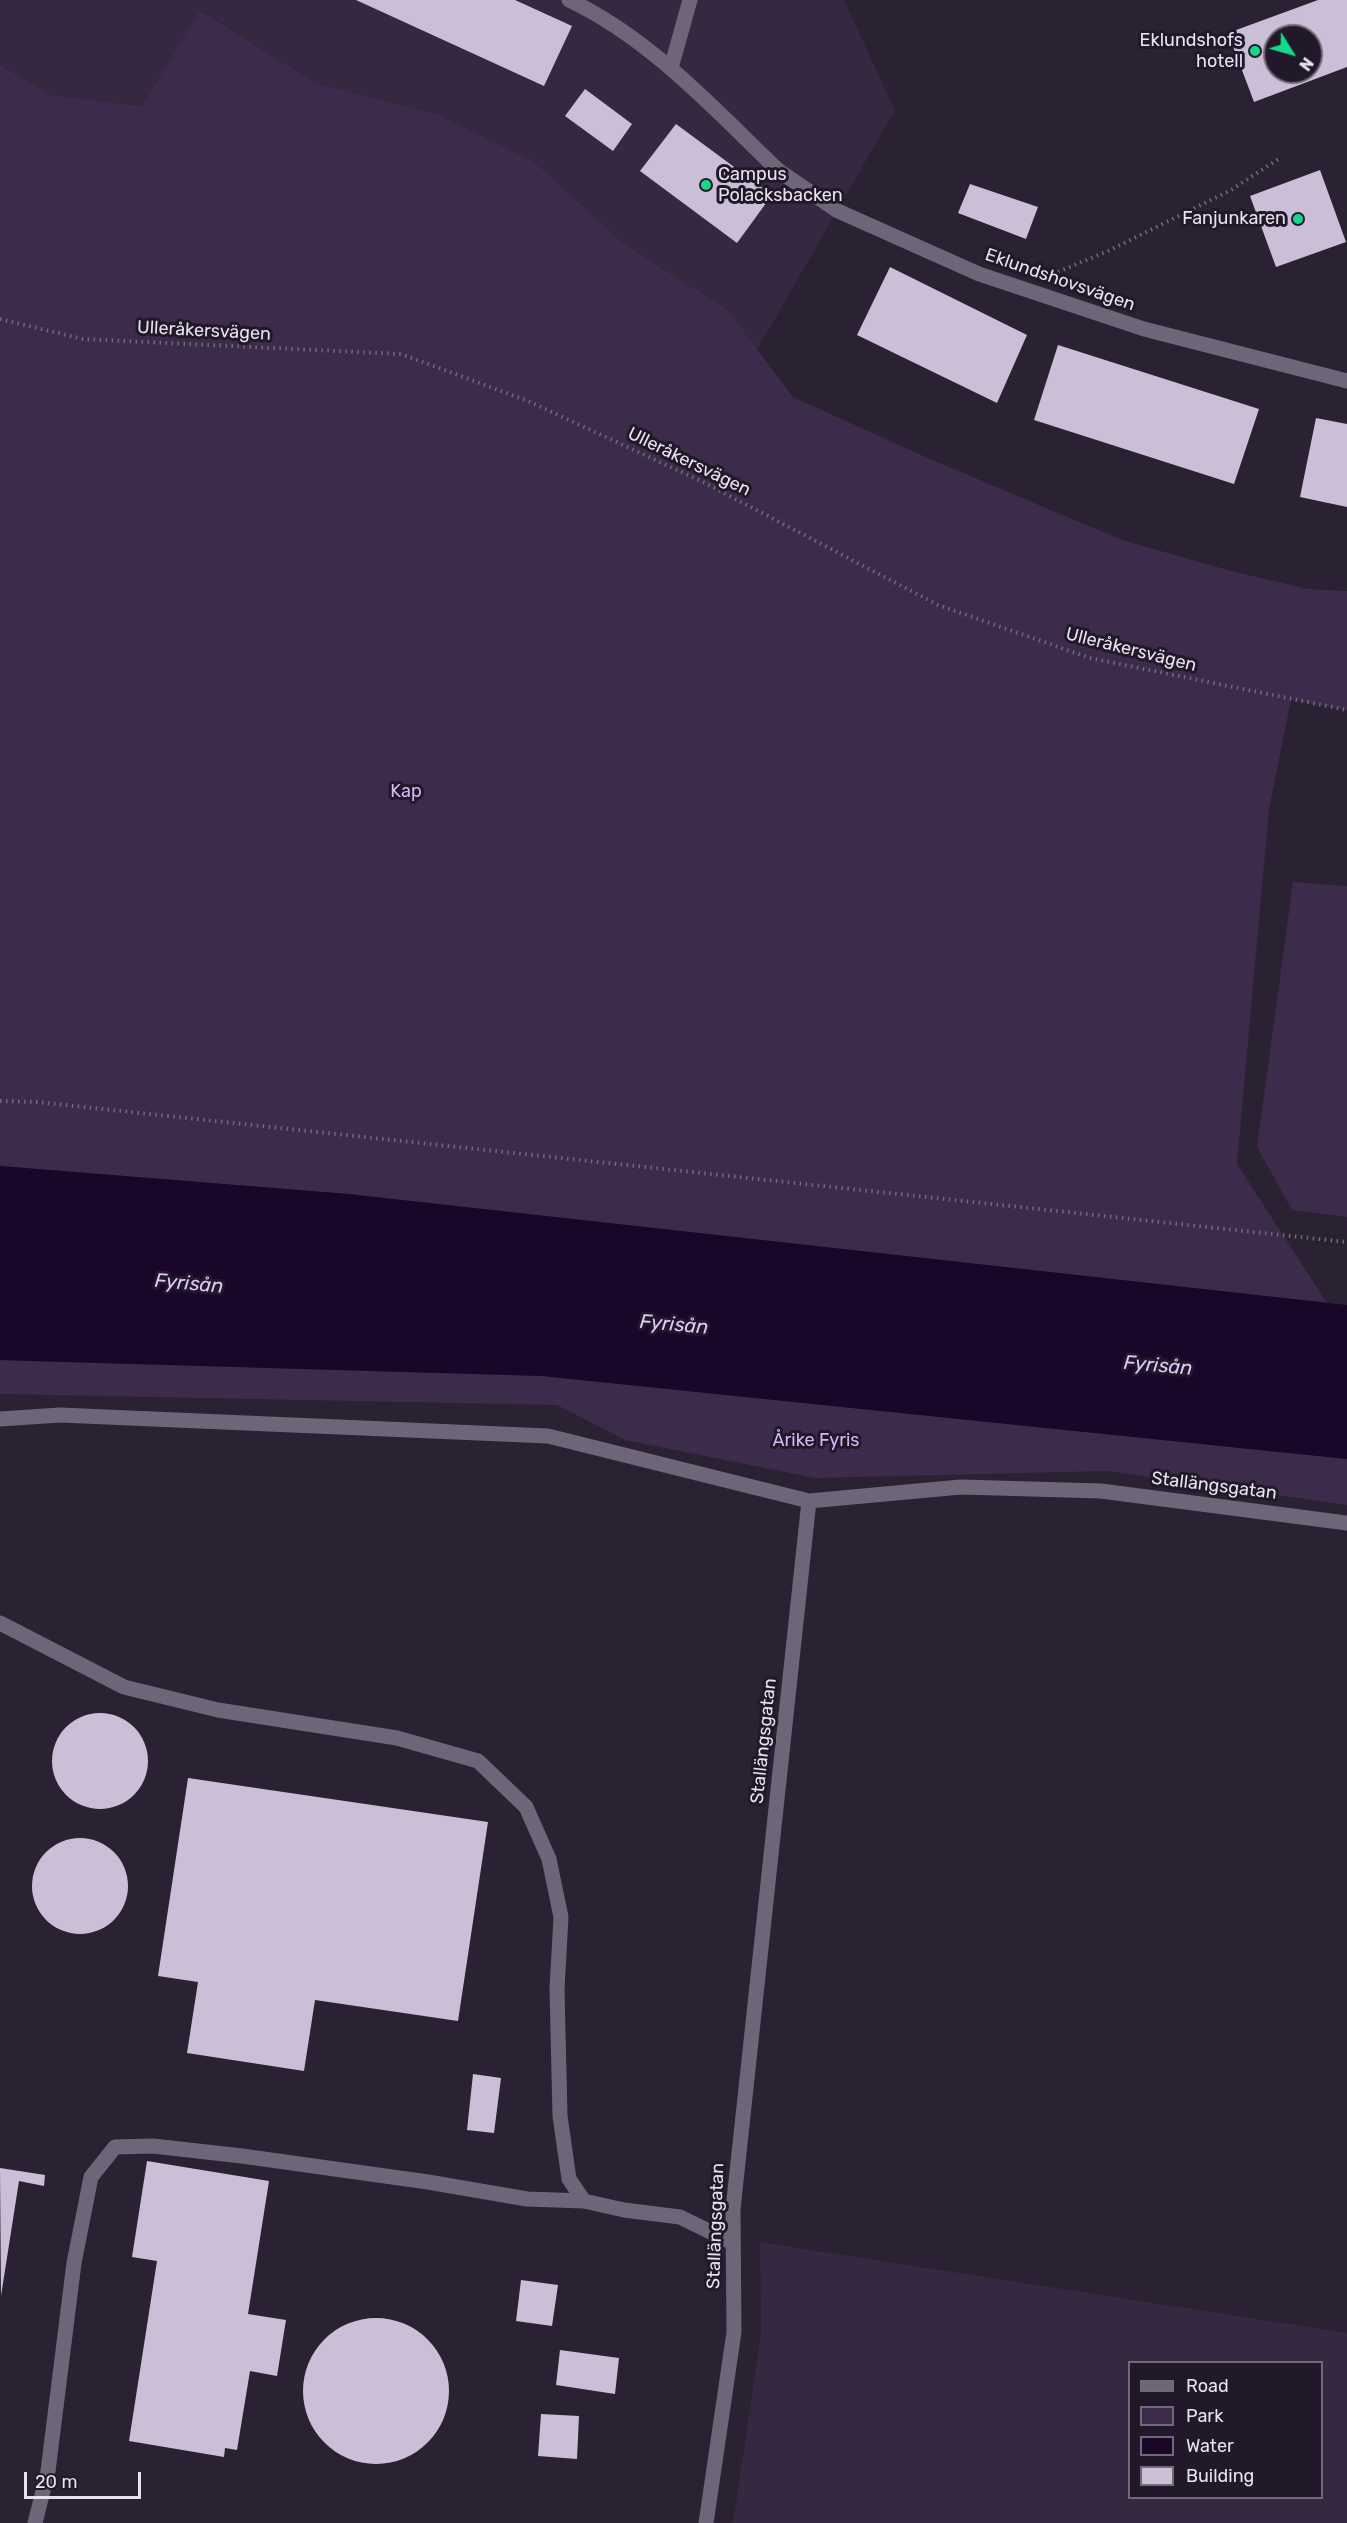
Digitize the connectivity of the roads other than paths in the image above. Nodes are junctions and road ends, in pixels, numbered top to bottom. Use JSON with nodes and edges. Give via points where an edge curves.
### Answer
{"nodes":[{"id":1,"x":568,"y":0,"type":"edge"},
{"id":2,"x":690,"y":0,"type":"edge"},
{"id":3,"x":670,"y":68,"type":"junction"},
{"id":4,"x":1347,"y":381,"type":"edge"},
{"id":5,"x":0,"y":1419,"type":"edge"},
{"id":6,"x":809,"y":1501,"type":"junction"},
{"id":7,"x":1347,"y":1523,"type":"edge"},
{"id":8,"x":0,"y":1623,"type":"edge"},
{"id":9,"x":584,"y":2201,"type":"junction"},
{"id":10,"x":733,"y":2243,"type":"junction"},
{"id":11,"x":34,"y":2523,"type":"edge"},
{"id":12,"x":706,"y":2523,"type":"edge"}],
"edges":[{"from":1,"to":3,"type":"street","name":"Eklundshovsvägen","via":[[590,10]]},
{"from":2,"to":3,"type":"street"},
{"from":3,"to":4,"type":"street","name":"Eklundshovsvägen","via":[[779,171],[838,211],[979,274],[1144,329]]},
{"from":5,"to":6,"type":"street","via":[[60,1415],[548,1436]]},
{"from":6,"to":7,"type":"street","name":"Stallängsgatan","via":[[961,1487],[1101,1491]]},
{"from":6,"to":10,"type":"street","name":"Stallängsgatan","via":[[733,2209]]},
{"from":8,"to":9,"type":"street","via":[[124,1687],[218,1710],[397,1738],[478,1761],[526,1807],[549,1859],[561,1917],[557,1989],[560,2116],[569,2179]]},
{"from":9,"to":10,"type":"street","via":[[680,2217]]},
{"from":9,"to":11,"type":"street","via":[[526,2199],[242,2156],[153,2146],[115,2147],[91,2177],[74,2263],[48,2471]]},
{"from":10,"to":12,"type":"street","name":"Stallängsgatan","via":[[734,2332]]}]}
